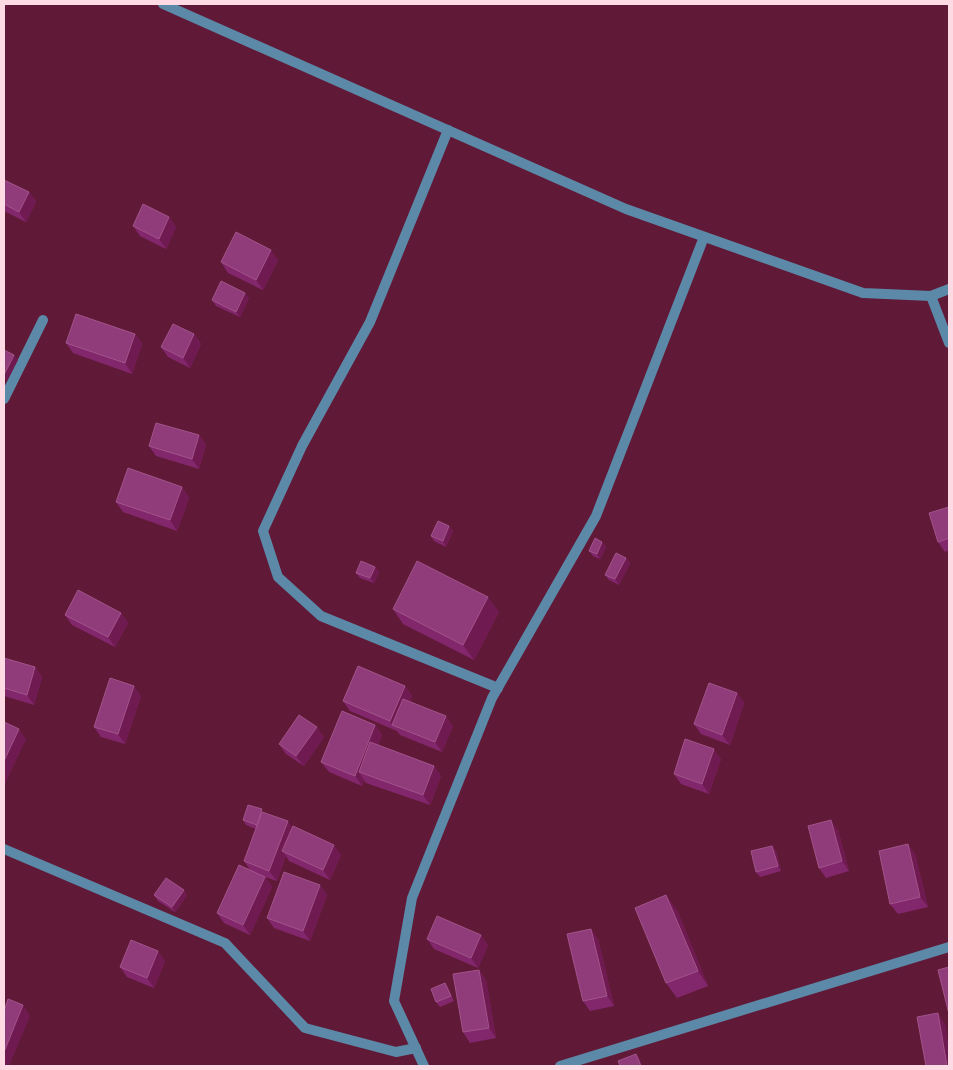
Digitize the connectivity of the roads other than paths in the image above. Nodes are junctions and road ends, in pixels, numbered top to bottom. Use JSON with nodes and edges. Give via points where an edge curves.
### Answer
{"nodes":[{"id":1,"x":163,"y":4,"type":"edge"},
{"id":2,"x":448,"y":130,"type":"junction"},
{"id":3,"x":704,"y":236,"type":"junction"},
{"id":4,"x":949,"y":289,"type":"edge"},
{"id":5,"x":931,"y":296,"type":"junction"},
{"id":6,"x":43,"y":320,"type":"dead end"},
{"id":7,"x":949,"y":343,"type":"edge"},
{"id":8,"x":4,"y":399,"type":"edge"},
{"id":9,"x":498,"y":688,"type":"junction"},
{"id":10,"x":4,"y":849,"type":"edge"},
{"id":11,"x":949,"y":947,"type":"edge"},
{"id":12,"x":416,"y":1048,"type":"junction"},
{"id":13,"x":424,"y":1066,"type":"edge"},
{"id":14,"x":560,"y":1066,"type":"edge"}],
"edges":[{"from":1,"to":2,"type":"street"},
{"from":2,"to":3,"type":"street","via":[[626,209]]},
{"from":2,"to":9,"type":"street","via":[[370,322],[302,446],[263,531],[278,577],[321,616]]},
{"from":3,"to":5,"type":"street","via":[[863,293]]},
{"from":3,"to":9,"type":"street","via":[[596,516]]},
{"from":4,"to":5,"type":"street"},
{"from":5,"to":7,"type":"street"},
{"from":6,"to":8,"type":"street"},
{"from":9,"to":12,"type":"street","via":[[412,898],[394,1001]]},
{"from":10,"to":12,"type":"street","via":[[225,943],[305,1028],[396,1052]]},
{"from":11,"to":14,"type":"street"},
{"from":12,"to":13,"type":"street"}]}
